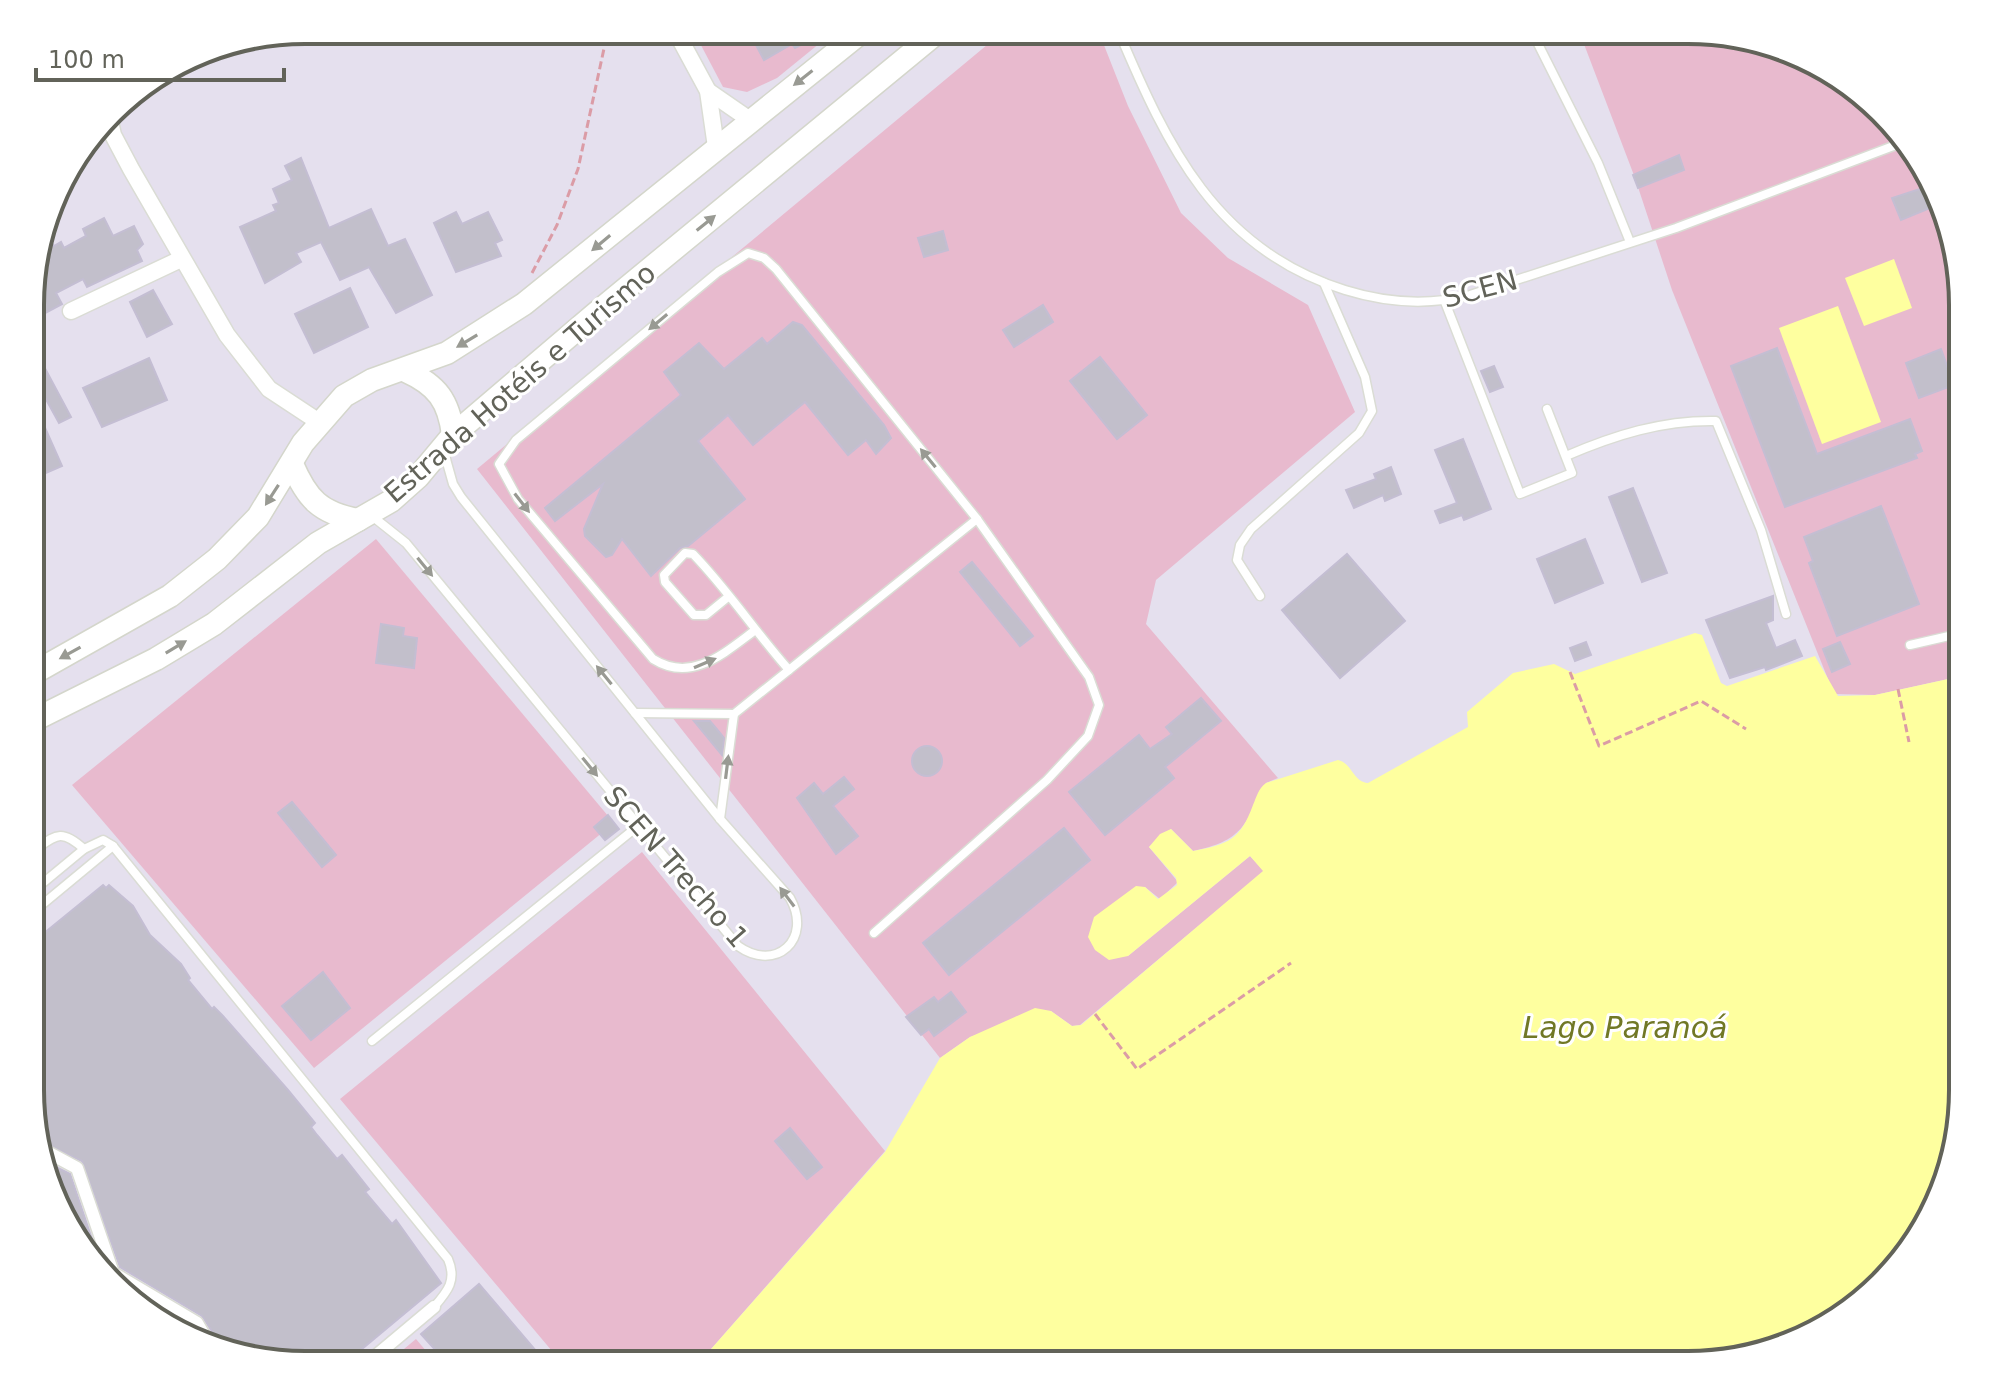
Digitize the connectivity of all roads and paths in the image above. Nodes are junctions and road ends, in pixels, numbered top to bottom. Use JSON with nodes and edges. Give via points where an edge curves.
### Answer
{"nodes":[{"id":1,"x":605,"y":44,"type":"edge"},
{"id":2,"x":683,"y":44,"type":"edge"},
{"id":3,"x":846,"y":44,"type":"edge"},
{"id":4,"x":922,"y":44,"type":"edge"},
{"id":5,"x":1125,"y":45,"type":"edge"},
{"id":6,"x":1538,"y":45,"type":"edge"},
{"id":7,"x":708,"y":91,"type":"junction"},
{"id":8,"x":750,"y":120,"type":"junction"},
{"id":9,"x":112,"y":130,"type":"edge"},
{"id":10,"x":1895,"y":145,"type":"edge"},
{"id":11,"x":716,"y":147,"type":"junction"},
{"id":12,"x":1630,"y":242,"type":"junction"},
{"id":13,"x":181,"y":259,"type":"junction"},
{"id":14,"x":531,"y":275,"type":"dead end"},
{"id":15,"x":1324,"y":283,"type":"junction"},
{"id":16,"x":1445,"y":302,"type":"junction"},
{"id":17,"x":71,"y":311,"type":"dead end"},
{"id":18,"x":406,"y":371,"type":"junction"},
{"id":19,"x":1547,"y":409,"type":"dead end"},
{"id":20,"x":319,"y":422,"type":"junction"},
{"id":21,"x":448,"y":451,"type":"junction"},
{"id":22,"x":1566,"y":456,"type":"junction"},
{"id":23,"x":292,"y":464,"type":"junction"},
{"id":24,"x":363,"y":517,"type":"junction"},
{"id":25,"x":977,"y":519,"type":"junction"},
{"id":26,"x":1260,"y":596,"type":"dead end"},
{"id":27,"x":728,"y":597,"type":"junction"},
{"id":28,"x":1786,"y":614,"type":"dead end"},
{"id":29,"x":754,"y":631,"type":"junction"},
{"id":30,"x":1948,"y":636,"type":"edge"},
{"id":31,"x":1910,"y":645,"type":"dead end"},
{"id":32,"x":44,"y":659,"type":"edge"},
{"id":33,"x":789,"y":670,"type":"junction"},
{"id":34,"x":1570,"y":672,"type":"dead end"},
{"id":35,"x":1898,"y":689,"type":"dead end"},
{"id":36,"x":635,"y":713,"type":"junction"},
{"id":37,"x":734,"y":714,"type":"junction"},
{"id":38,"x":45,"y":715,"type":"edge"},
{"id":39,"x":1746,"y":729,"type":"dead end"},
{"id":40,"x":1909,"y":742,"type":"dead end"},
{"id":41,"x":720,"y":819,"type":"junction"},
{"id":42,"x":638,"y":826,"type":"junction"},
{"id":43,"x":45,"y":844,"type":"edge"},
{"id":44,"x":113,"y":846,"type":"junction"},
{"id":45,"x":84,"y":849,"type":"junction"},
{"id":46,"x":45,"y":881,"type":"edge"},
{"id":47,"x":45,"y":899,"type":"edge"},
{"id":48,"x":874,"y":933,"type":"dead end"},
{"id":49,"x":1291,"y":963,"type":"dead end"},
{"id":50,"x":1095,"y":1014,"type":"dead end"},
{"id":51,"x":372,"y":1041,"type":"dead end"},
{"id":52,"x":52,"y":1155,"type":"edge"},
{"id":53,"x":109,"y":1262,"type":"edge"},
{"id":54,"x":130,"y":1283,"type":"edge"},
{"id":55,"x":434,"y":1307,"type":"joint"},
{"id":56,"x":200,"y":1329,"type":"edge"},
{"id":57,"x":383,"y":1350,"type":"edge"}],
"edges":[{"from":1,"to":14,"type":"path","via":[[578,169]]},
{"from":2,"to":7,"type":"street"},
{"from":3,"to":8,"type":"main road","name":"Estrada Hotéis e Turismo","one_way":true},
{"from":21,"to":4,"type":"main road","name":"Estrada Hotéis e Turismo","one_way":true,"via":[[595,314]]},
{"from":5,"to":15,"type":"lane","name":"SCEN","via":[[1169,140],[1203,193],[1276,260]]},
{"from":6,"to":12,"type":"lane","via":[[1598,163]]},
{"from":7,"to":8,"type":"street"},
{"from":7,"to":11,"type":"street"},
{"from":8,"to":11,"type":"main road","name":"Estrada Hotéis e Turismo"},
{"from":9,"to":13,"type":"street"},
{"from":10,"to":12,"type":"lane","name":"SCEN"},
{"from":11,"to":18,"type":"main road","name":"Estrada Hotéis e Turismo","one_way":true,"via":[[524,304],[473,338]]},
{"from":12,"to":16,"type":"lane","name":"SCEN"},
{"from":13,"to":17,"type":"street"},
{"from":13,"to":20,"type":"street","via":[[250,368],[269,389]]},
{"from":15,"to":16,"type":"lane","name":"SCEN","via":[[1385,300]]},
{"from":15,"to":26,"type":"lane","via":[[1365,377],[1372,411],[1359,433],[1246,535],[1237,560]]},
{"from":16,"to":22,"type":"lane","via":[[1520,494],[1572,473]]},
{"from":18,"to":20,"type":"main road","name":"Estrada Hotéis e Turismo","via":[[358,386]]},
{"from":18,"to":21,"type":"main road","via":[[436,388],[446,402]]},
{"from":19,"to":22,"type":"lane"},
{"from":20,"to":23,"type":"main road","name":"Estrada Hotéis e Turismo"},
{"from":21,"to":24,"type":"main road","name":"Estrada Hotéis e Turismo","via":[[405,490]]},
{"from":36,"to":21,"type":"lane","name":"SCEN Trecho 1","one_way":true,"via":[[461,497]]},
{"from":22,"to":28,"type":"lane","via":[[1620,433],[1716,421],[1761,530]]},
{"from":23,"to":24,"type":"main road","via":[[315,505],[334,515]]},
{"from":23,"to":32,"type":"main road","name":"Estrada Hotéis e Turismo","one_way":true,"via":[[258,517],[217,559],[170,596]]},
{"from":38,"to":24,"type":"main road","name":"Estrada Hotéis e Turismo","one_way":true,"via":[[214,624],[318,543]]},
{"from":24,"to":42,"type":"lane","name":"SCEN Trecho 1","one_way":true,"via":[[406,543]]},
{"from":25,"to":29,"type":"lane","one_way":true,"via":[[776,269],[758,254],[740,256],[516,440],[499,464],[518,499],[653,659],[672,669],[691,669],[717,658]]},
{"from":25,"to":33,"type":"lane"},
{"from":25,"to":48,"type":"lane","via":[[1089,677],[1098,698],[1098,717],[1088,736],[1047,780]]},
{"from":27,"to":27,"type":"lane","via":[[693,554],[685,553],[664,575],[694,615],[706,615]]},
{"from":27,"to":29,"type":"lane"},
{"from":29,"to":33,"type":"lane"},
{"from":30,"to":31,"type":"lane"},
{"from":33,"to":37,"type":"lane"},
{"from":34,"to":39,"type":"path","via":[[1599,746],[1701,701]]},
{"from":35,"to":40,"type":"path"},
{"from":36,"to":37,"type":"lane"},
{"from":36,"to":41,"type":"lane","name":"SCEN Trecho 1"},
{"from":41,"to":37,"type":"lane","one_way":true},
{"from":42,"to":41,"type":"lane","name":"SCEN Trecho 1","one_way":true,"via":[[738,946],[766,957],[782,952],[794,940],[798,912]]},
{"from":42,"to":51,"type":"lane"},
{"from":43,"to":45,"type":"lane","via":[[60,835],[70,836]]},
{"from":44,"to":45,"type":"lane","via":[[103,840]]},
{"from":44,"to":47,"type":"lane"},
{"from":44,"to":55,"type":"lane","via":[[448,1259],[453,1278]]},
{"from":45,"to":46,"type":"lane"},
{"from":49,"to":50,"type":"path","via":[[1137,1069]]},
{"from":52,"to":53,"type":"street","via":[[77,1168]]},
{"from":54,"to":56,"type":"street"},
{"from":55,"to":57,"type":"street"}]}
